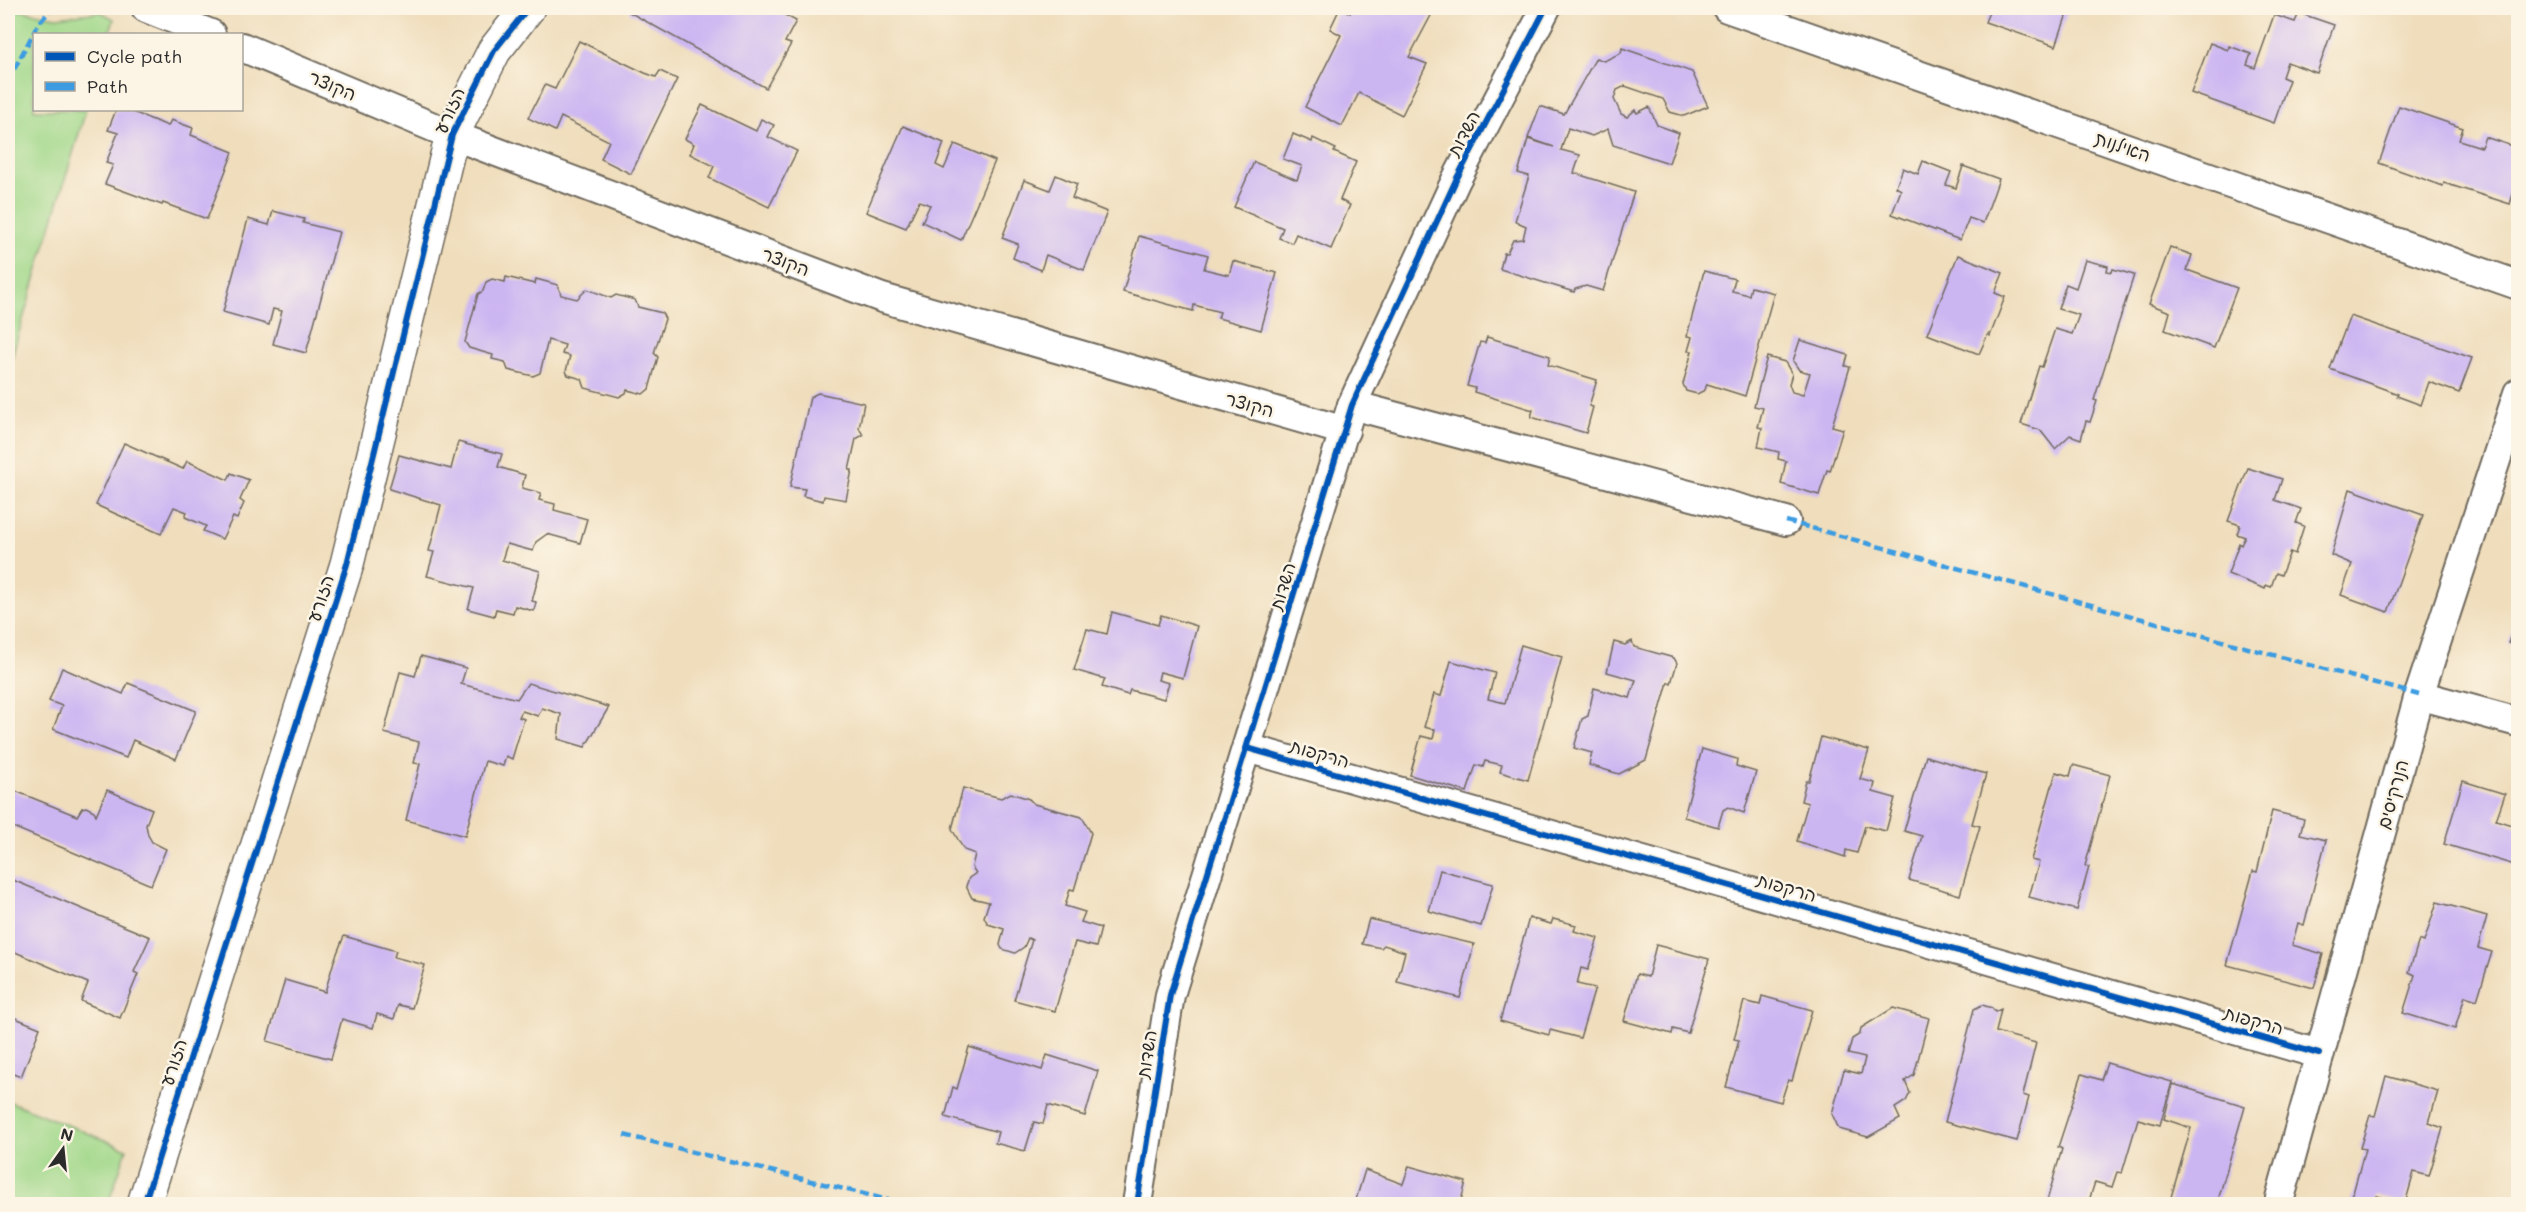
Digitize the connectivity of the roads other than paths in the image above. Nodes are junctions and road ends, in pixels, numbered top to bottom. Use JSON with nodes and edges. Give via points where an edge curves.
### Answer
{"nodes":[{"id":1,"x":146,"y":8,"type":"edge"},
{"id":2,"x":528,"y":8,"type":"edge"},
{"id":3,"x":1546,"y":8,"type":"edge"},
{"id":4,"x":1727,"y":8,"type":"edge"},
{"id":5,"x":208,"y":33,"type":"edge"},
{"id":6,"x":243,"y":47,"type":"edge"},
{"id":7,"x":452,"y":135,"type":"junction"},
{"id":8,"x":2518,"y":285,"type":"edge"},
{"id":9,"x":2518,"y":393,"type":"edge"},
{"id":10,"x":1349,"y":418,"type":"junction"},
{"id":11,"x":1786,"y":521,"type":"dead end"},
{"id":12,"x":2419,"y":695,"type":"junction"},
{"id":13,"x":2518,"y":722,"type":"edge"},
{"id":14,"x":1247,"y":748,"type":"junction"},
{"id":15,"x":2319,"y":1054,"type":"junction"},
{"id":16,"x":2280,"y":1198,"type":"dead end"},
{"id":17,"x":144,"y":1204,"type":"edge"},
{"id":18,"x":1137,"y":1204,"type":"edge"}],
"edges":[{"from":1,"to":5,"type":"street"},
{"from":2,"to":7,"type":"street","name":"הזורע","via":[[494,51]]},
{"from":3,"to":10,"type":"street","name":"השדות","via":[[1456,180]]},
{"from":4,"to":8,"type":"street","name":"האילנות"},
{"from":6,"to":7,"type":"street","name":"הקוצר"},
{"from":7,"to":10,"type":"street","name":"הקוצר","via":[[882,298]]},
{"from":7,"to":17,"type":"street","name":"הזורע","via":[[347,564]]},
{"from":9,"to":12,"type":"street","name":"הנרקיסים"},
{"from":10,"to":11,"type":"street","name":"הקוצר"},
{"from":10,"to":14,"type":"street","name":"השדות"},
{"from":12,"to":13,"type":"street"},
{"from":12,"to":15,"type":"street","name":"הנרקיסים"},
{"from":14,"to":15,"type":"street","name":"הרקפות"},
{"from":14,"to":18,"type":"street","name":"השדות","via":[[1170,995]]},
{"from":15,"to":16,"type":"street","name":"הנרקיסים"}]}
